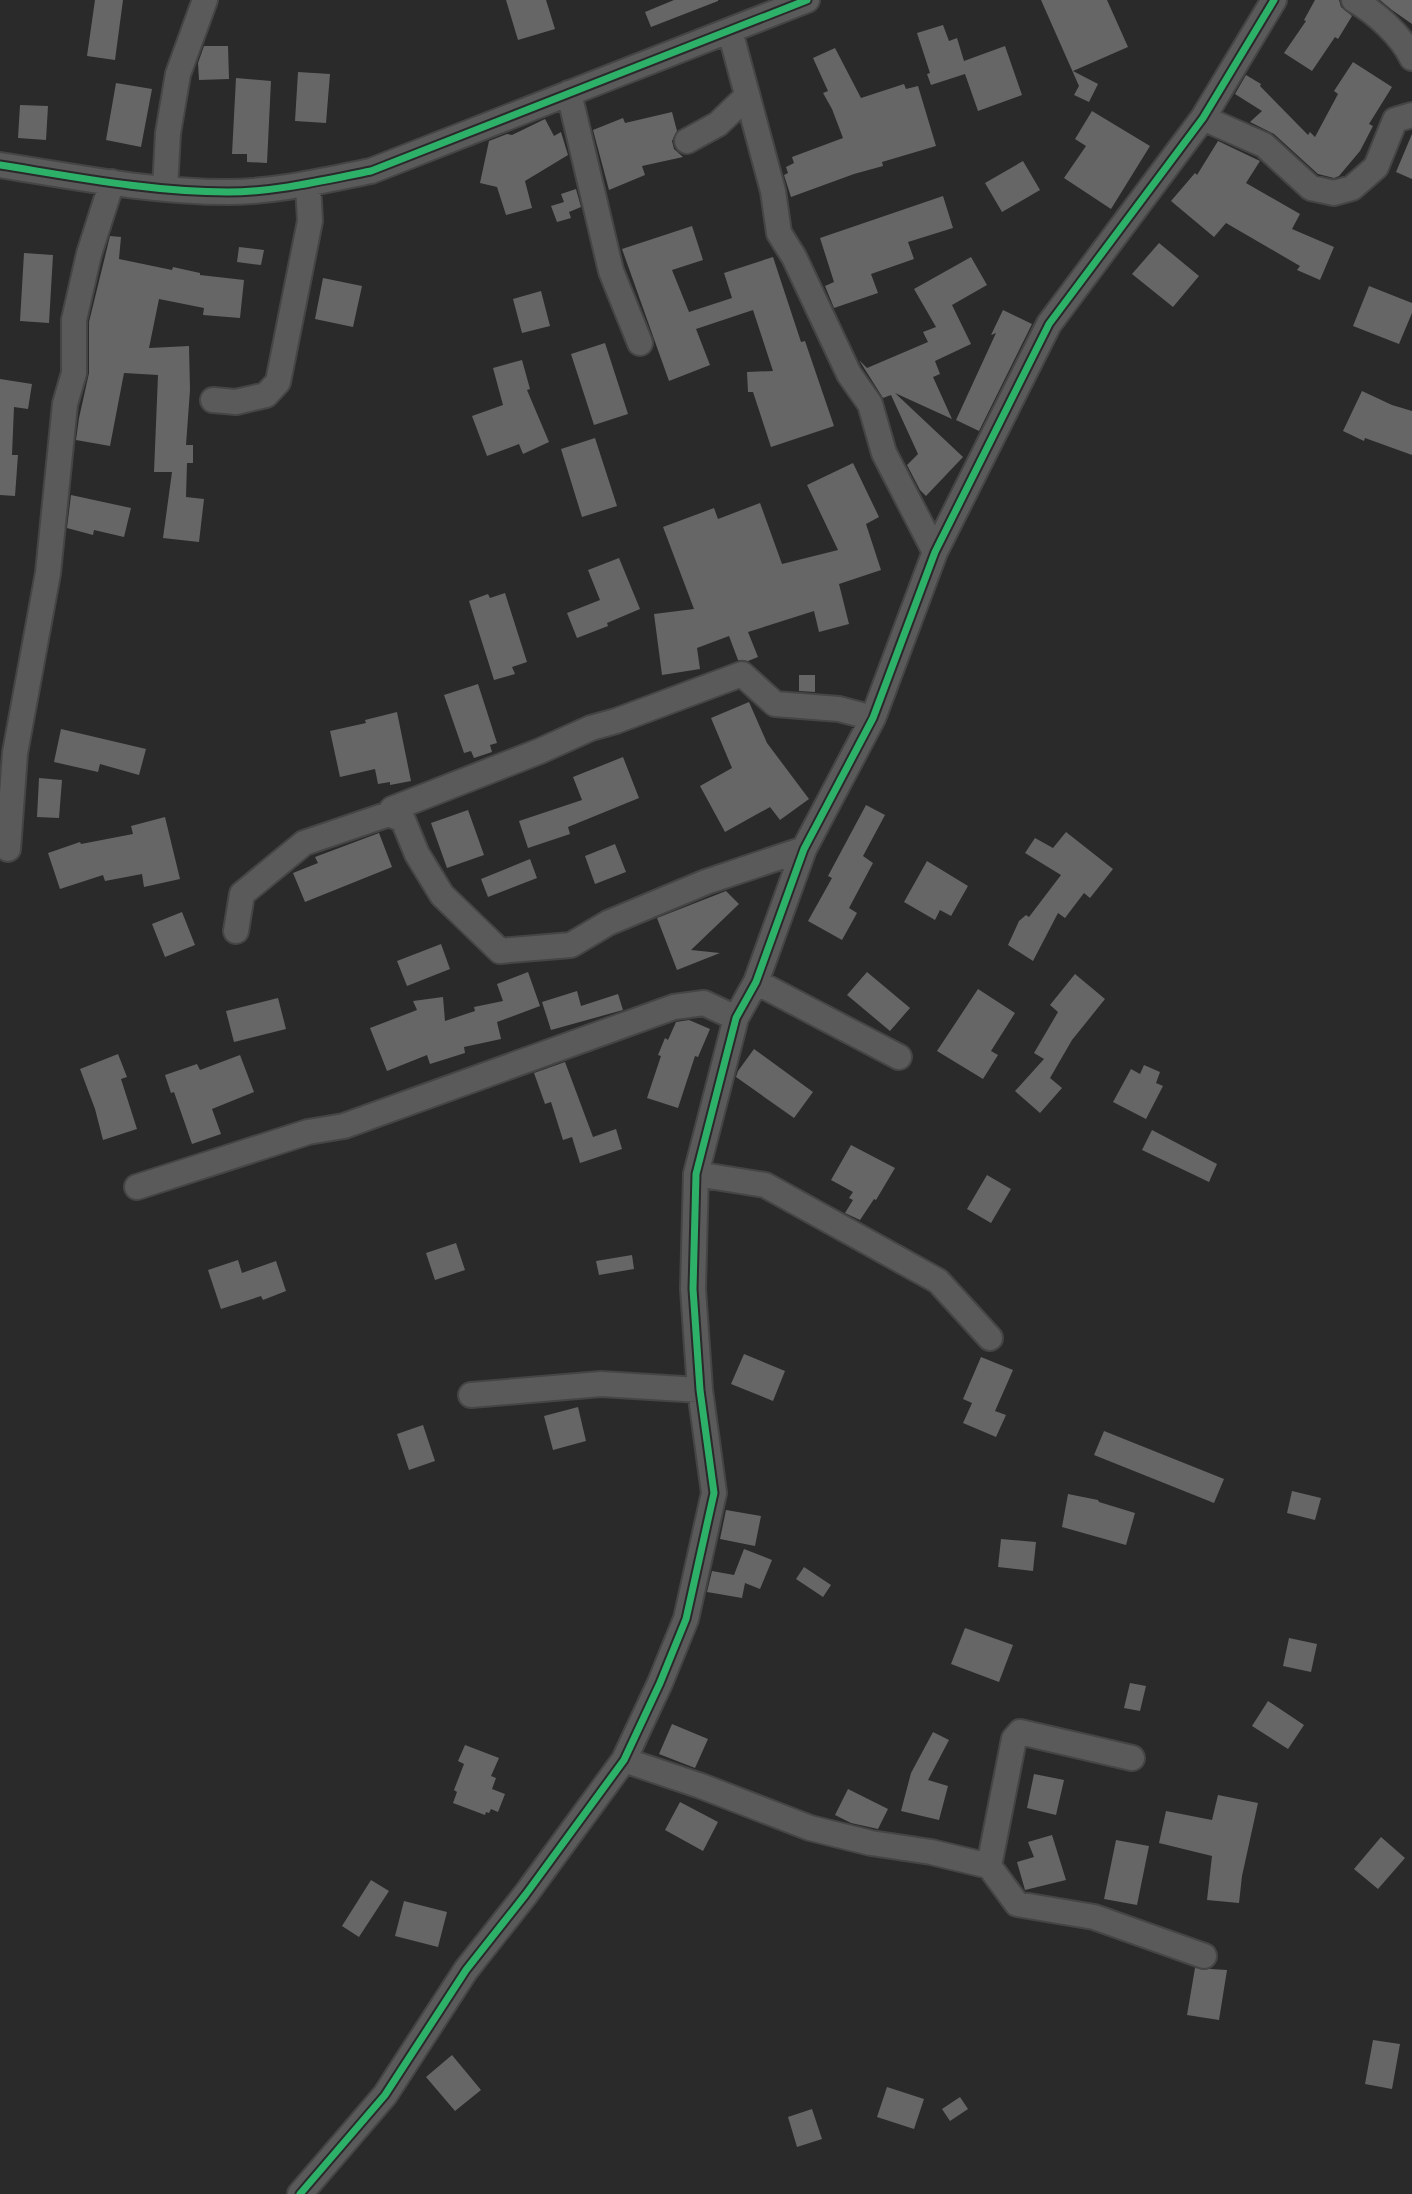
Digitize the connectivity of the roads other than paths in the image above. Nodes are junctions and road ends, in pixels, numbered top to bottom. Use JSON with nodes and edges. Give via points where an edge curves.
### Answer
{"nodes":[{"id":1,"x":807,"y":0,"type":"edge"},
{"id":2,"x":1274,"y":0,"type":"edge"},
{"id":3,"x":1354,"y":0,"type":"edge"},
{"id":4,"x":199,"y":3,"type":"edge"},
{"id":5,"x":730,"y":31,"type":"junction"},
{"id":6,"x":1412,"y":58,"type":"edge"},
{"id":7,"x":569,"y":93,"type":"junction"},
{"id":8,"x":746,"y":97,"type":"junction"},
{"id":9,"x":1412,"y":115,"type":"edge"},
{"id":10,"x":1203,"y":118,"type":"junction"},
{"id":11,"x":687,"y":141,"type":"dead end"},
{"id":12,"x":0,"y":165,"type":"edge"},
{"id":13,"x":112,"y":182,"type":"junction"},
{"id":14,"x":308,"y":184,"type":"junction"},
{"id":15,"x":165,"y":188,"type":"junction"},
{"id":16,"x":640,"y":343,"type":"dead end"},
{"id":17,"x":213,"y":400,"type":"dead end"},
{"id":18,"x":935,"y":552,"type":"junction"},
{"id":19,"x":873,"y":718,"type":"junction"},
{"id":20,"x":8,"y":757,"type":"edge"},
{"id":21,"x":389,"y":814,"type":"junction"},
{"id":22,"x":8,"y":849,"type":"dead end"},
{"id":23,"x":804,"y":849,"type":"junction"},
{"id":24,"x":236,"y":931,"type":"dead end"},
{"id":25,"x":756,"y":982,"type":"junction"},
{"id":26,"x":736,"y":1018,"type":"junction"},
{"id":27,"x":899,"y":1057,"type":"dead end"},
{"id":28,"x":696,"y":1174,"type":"junction"},
{"id":29,"x":137,"y":1187,"type":"dead end"},
{"id":30,"x":990,"y":1338,"type":"dead end"},
{"id":31,"x":699,"y":1390,"type":"junction"},
{"id":32,"x":471,"y":1395,"type":"dead end"},
{"id":33,"x":1132,"y":1758,"type":"dead end"},
{"id":34,"x":624,"y":1760,"type":"junction"},
{"id":35,"x":989,"y":1866,"type":"junction"},
{"id":36,"x":1204,"y":1955,"type":"dead end"},
{"id":37,"x":300,"y":2194,"type":"edge"}],
"edges":[{"from":1,"to":5,"type":"street"},
{"from":2,"to":10,"type":"street"},
{"from":3,"to":6,"type":"street","via":[[1386,26]]},
{"from":4,"to":15,"type":"street","via":[[178,74]]},
{"from":5,"to":7,"type":"street"},
{"from":5,"to":8,"type":"street"},
{"from":7,"to":14,"type":"street","via":[[371,170]]},
{"from":7,"to":16,"type":"street","via":[[611,271]]},
{"from":8,"to":11,"type":"street","via":[[718,124]]},
{"from":8,"to":18,"type":"street","via":[[773,191],[779,233],[849,374],[870,404],[884,453]]},
{"from":9,"to":10,"type":"street","via":[[1395,120],[1376,167],[1352,188],[1334,193],[1311,188],[1264,145]]},
{"from":10,"to":18,"type":"street","via":[[1049,324]]},
{"from":12,"to":13,"type":"street"},
{"from":13,"to":15,"type":"street"},
{"from":13,"to":20,"type":"street","via":[[74,320],[74,373],[65,404],[48,573]]},
{"from":14,"to":15,"type":"street","via":[[230,192]]},
{"from":14,"to":17,"type":"street","via":[[310,221],[278,382],[266,395],[236,402]]},
{"from":18,"to":19,"type":"street"},
{"from":19,"to":21,"type":"street","via":[[839,709],[775,704],[743,674],[591,728]]},
{"from":19,"to":23,"type":"street"},
{"from":20,"to":22,"type":"street"},
{"from":21,"to":23,"type":"street","via":[[403,820],[442,895],[500,951],[571,945],[608,923],[706,882]]},
{"from":21,"to":24,"type":"street","via":[[304,843],[242,894]]},
{"from":23,"to":25,"type":"street"},
{"from":25,"to":26,"type":"street"},
{"from":25,"to":27,"type":"street"},
{"from":26,"to":28,"type":"street"},
{"from":26,"to":29,"type":"street","via":[[704,1003],[674,1007],[344,1126],[308,1132]]},
{"from":28,"to":30,"type":"street","via":[[765,1185],[938,1281]]},
{"from":28,"to":31,"type":"street","via":[[693,1289]]},
{"from":31,"to":32,"type":"street","via":[[601,1384]]},
{"from":31,"to":34,"type":"street","via":[[714,1493],[686,1619]]},
{"from":33,"to":35,"type":"street","via":[[1020,1732],[1014,1739]]},
{"from":34,"to":35,"type":"street","via":[[810,1828]]},
{"from":34,"to":37,"type":"street","via":[[466,1970],[385,2095]]},
{"from":35,"to":36,"type":"street","via":[[1017,1904],[1094,1917]]}]}
